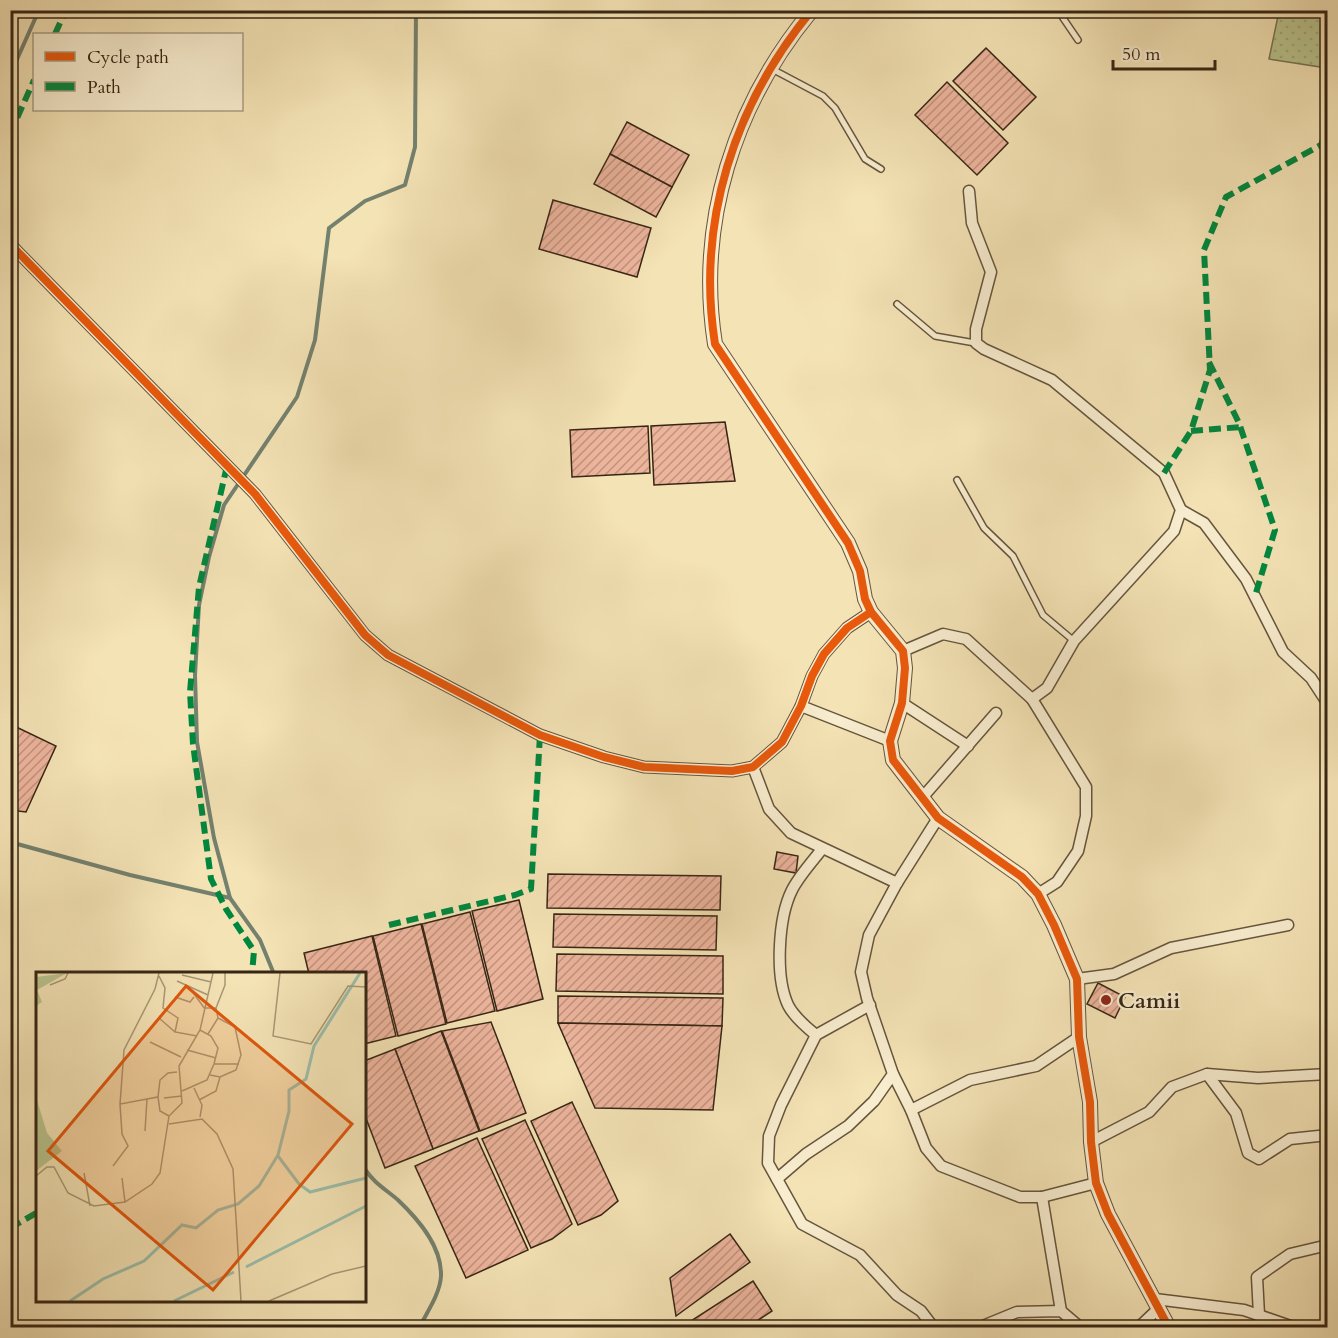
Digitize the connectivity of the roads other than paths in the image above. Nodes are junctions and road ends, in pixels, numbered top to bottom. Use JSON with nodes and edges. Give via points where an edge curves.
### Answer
{"nodes":[{"id":1,"x":812,"y":10,"type":"edge"},
{"id":2,"x":1048,"y":10,"type":"edge"},
{"id":3,"x":1078,"y":40,"type":"dead end"},
{"id":4,"x":771,"y":68,"type":"junction"},
{"id":5,"x":881,"y":169,"type":"dead end"},
{"id":6,"x":969,"y":191,"type":"dead end"},
{"id":7,"x":10,"y":244,"type":"edge"},
{"id":8,"x":897,"y":304,"type":"dead end"},
{"id":9,"x":976,"y":343,"type":"junction"},
{"id":10,"x":957,"y":480,"type":"dead end"},
{"id":11,"x":1181,"y":510,"type":"junction"},
{"id":12,"x":871,"y":612,"type":"junction"},
{"id":13,"x":1074,"y":641,"type":"junction"},
{"id":14,"x":903,"y":651,"type":"junction"},
{"id":15,"x":1032,"y":699,"type":"junction"},
{"id":16,"x":902,"y":703,"type":"junction"},
{"id":17,"x":1328,"y":704,"type":"edge"},
{"id":18,"x":801,"y":706,"type":"junction"},
{"id":19,"x":996,"y":713,"type":"dead end"},
{"id":20,"x":890,"y":741,"type":"junction"},
{"id":21,"x":968,"y":746,"type":"junction"},
{"id":22,"x":753,"y":767,"type":"junction"},
{"id":23,"x":922,"y":798,"type":"junction"},
{"id":24,"x":938,"y":818,"type":"junction"},
{"id":25,"x":822,"y":849,"type":"junction"},
{"id":26,"x":897,"y":883,"type":"junction"},
{"id":27,"x":1038,"y":894,"type":"junction"},
{"id":28,"x":1288,"y":925,"type":"dead end"},
{"id":29,"x":1077,"y":979,"type":"junction"},
{"id":30,"x":870,"y":1005,"type":"junction"},
{"id":31,"x":816,"y":1035,"type":"junction"},
{"id":32,"x":1079,"y":1037,"type":"junction"},
{"id":33,"x":893,"y":1074,"type":"junction"},
{"id":34,"x":1208,"y":1074,"type":"junction"},
{"id":35,"x":1328,"y":1074,"type":"edge"},
{"id":36,"x":911,"y":1110,"type":"junction"},
{"id":37,"x":1328,"y":1135,"type":"edge"},
{"id":38,"x":1091,"y":1142,"type":"junction"},
{"id":39,"x":777,"y":1179,"type":"junction"},
{"id":40,"x":1096,"y":1183,"type":"junction"},
{"id":41,"x":1042,"y":1197,"type":"junction"},
{"id":42,"x":1328,"y":1245,"type":"edge"},
{"id":43,"x":1157,"y":1304,"type":"junction"},
{"id":44,"x":1061,"y":1311,"type":"junction"},
{"id":45,"x":1259,"y":1315,"type":"junction"},
{"id":46,"x":934,"y":1328,"type":"edge"},
{"id":47,"x":978,"y":1328,"type":"edge"},
{"id":48,"x":1081,"y":1328,"type":"edge"},
{"id":49,"x":1138,"y":1328,"type":"edge"},
{"id":50,"x":1169,"y":1328,"type":"edge"},
{"id":51,"x":1296,"y":1328,"type":"edge"}],
"edges":[{"from":1,"to":4,"type":"street"},
{"from":2,"to":3,"type":"lane","via":[[1061,15]]},
{"from":4,"to":5,"type":"lane","via":[[823,96],[835,108],[866,159]]},
{"from":4,"to":12,"type":"street","via":[[735,138],[724,173],[710,257],[710,311],[715,344],[848,543]]},
{"from":6,"to":9,"type":"street","via":[[972,224],[991,272]]},
{"from":7,"to":22,"type":"street","via":[[255,494],[365,635],[388,655],[540,735],[604,757],[664,768],[732,771]]},
{"from":8,"to":9,"type":"lane","via":[[935,336]]},
{"from":9,"to":11,"type":"street","via":[[1052,380],[1164,473]]},
{"from":10,"to":13,"type":"lane","via":[[984,528],[1012,556],[1043,615]]},
{"from":11,"to":13,"type":"street","via":[[1174,531]]},
{"from":11,"to":17,"type":"street","via":[[1204,523],[1246,579],[1283,652],[1311,678]]},
{"from":12,"to":14,"type":"street"},
{"from":12,"to":18,"type":"street","via":[[847,628],[824,654]]},
{"from":13,"to":15,"type":"street","via":[[1047,688]]},
{"from":14,"to":15,"type":"street","via":[[943,634],[966,639]]},
{"from":14,"to":16,"type":"street"},
{"from":15,"to":27,"type":"street","via":[[1086,787],[1086,816],[1078,851],[1057,882]]},
{"from":16,"to":20,"type":"street"},
{"from":16,"to":21,"type":"street"},
{"from":18,"to":20,"type":"street"},
{"from":18,"to":22,"type":"street","via":[[782,742]]},
{"from":19,"to":21,"type":"street"},
{"from":20,"to":23,"type":"street","via":[[893,760]]},
{"from":21,"to":23,"type":"street"},
{"from":22,"to":25,"type":"street","via":[[769,809],[791,833]]},
{"from":23,"to":24,"type":"street"},
{"from":24,"to":26,"type":"street"},
{"from":24,"to":27,"type":"street","via":[[1022,877]]},
{"from":25,"to":26,"type":"street"},
{"from":25,"to":31,"type":"street","via":[[792,890],[780,953],[780,981],[788,1007]]},
{"from":26,"to":30,"type":"street","via":[[869,935],[861,972]]},
{"from":27,"to":29,"type":"street"},
{"from":28,"to":29,"type":"street","via":[[1171,948],[1114,974]]},
{"from":29,"to":32,"type":"street"},
{"from":30,"to":31,"type":"street"},
{"from":30,"to":33,"type":"street"},
{"from":31,"to":39,"type":"street","via":[[769,1136],[768,1164]]},
{"from":32,"to":36,"type":"street","via":[[1036,1066],[970,1080]]},
{"from":32,"to":38,"type":"street","via":[[1090,1102]]},
{"from":33,"to":36,"type":"street"},
{"from":33,"to":39,"type":"street","via":[[874,1101],[848,1126]]},
{"from":34,"to":35,"type":"street","via":[[1258,1078]]},
{"from":34,"to":37,"type":"street","via":[[1236,1113],[1248,1153],[1259,1159],[1290,1139]]},
{"from":34,"to":38,"type":"street","via":[[1172,1087],[1149,1112]]},
{"from":36,"to":41,"type":"street","via":[[926,1148],[941,1166],[1020,1197]]},
{"from":38,"to":40,"type":"street"},
{"from":39,"to":46,"type":"street","via":[[802,1224],[860,1255]]},
{"from":40,"to":41,"type":"street"},
{"from":40,"to":43,"type":"street","via":[[1108,1214]]},
{"from":41,"to":44,"type":"street"},
{"from":42,"to":45,"type":"street","via":[[1290,1254],[1257,1277]]},
{"from":43,"to":45,"type":"street","via":[[1244,1310]]},
{"from":43,"to":49,"type":"street"},
{"from":43,"to":50,"type":"street"},
{"from":44,"to":47,"type":"street","via":[[1017,1312]]},
{"from":44,"to":48,"type":"street"},
{"from":45,"to":51,"type":"street"}]}
